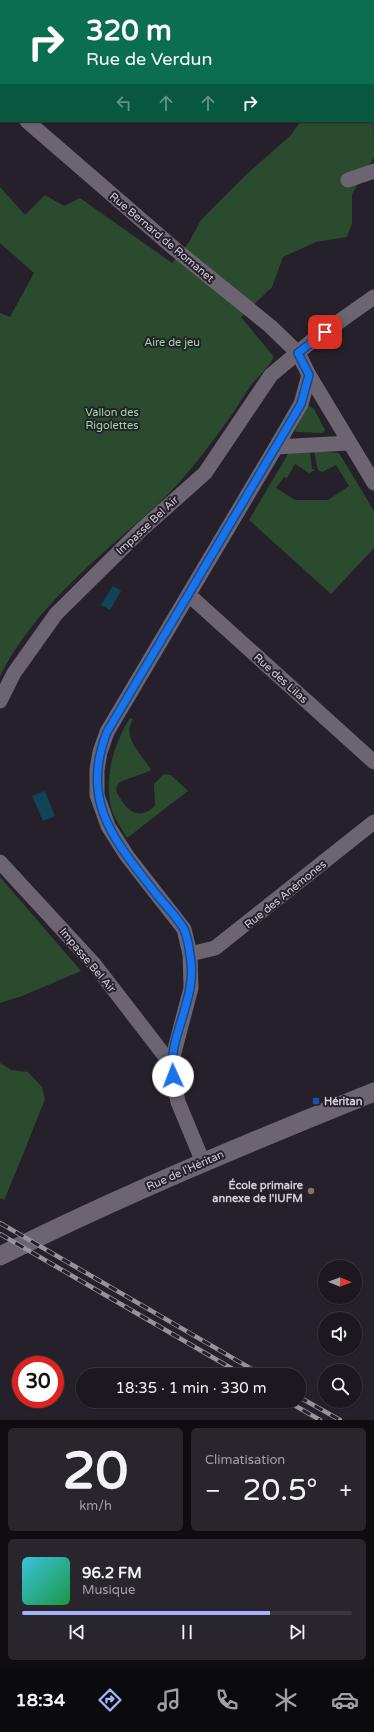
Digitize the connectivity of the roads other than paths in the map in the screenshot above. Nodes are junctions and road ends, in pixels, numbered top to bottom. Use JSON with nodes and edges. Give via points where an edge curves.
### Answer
{"nodes":[{"id":1,"x":28,"y":122,"type":"edge"},
{"id":2,"x":374,"y":171,"type":"edge"},
{"id":3,"x":348,"y":180,"type":"dead end"},
{"id":4,"x":374,"y":297,"type":"edge"},
{"id":5,"x":298,"y":353,"type":"junction"},
{"id":6,"x":309,"y":375,"type":"junction"},
{"id":7,"x":349,"y":443,"type":"junction"},
{"id":8,"x":276,"y":447,"type":"junction"},
{"id":9,"x":374,"y":484,"type":"edge"},
{"id":10,"x":189,"y":595,"type":"junction"},
{"id":11,"x":0,"y":701,"type":"edge"},
{"id":12,"x":374,"y":762,"type":"edge"},
{"id":13,"x":374,"y":822,"type":"edge"},
{"id":14,"x":0,"y":862,"type":"edge"},
{"id":15,"x":190,"y":954,"type":"junction"},
{"id":16,"x":171,"y":1064,"type":"junction"},
{"id":17,"x":374,"y":1092,"type":"edge"},
{"id":18,"x":203,"y":1162,"type":"junction"},
{"id":19,"x":0,"y":1256,"type":"edge"}],
"edges":[{"from":1,"to":5,"type":"street","name":"Rue Bernard de Romanet","via":[[176,250],[270,326]]},
{"from":2,"to":3,"type":"street"},
{"from":4,"to":5,"type":"street","name":"Impasse Bel Air"},
{"from":5,"to":6,"type":"street","name":"Rue Bernard de Romanet"},
{"from":5,"to":11,"type":"street","name":"Impasse Bel Air","via":[[268,378],[205,473],[141,530],[56,614],[14,674]]},
{"from":6,"to":7,"type":"street","name":"Rue Bernard de Romanet"},
{"from":6,"to":8,"type":"street","via":[[301,404]]},
{"from":7,"to":8,"type":"street"},
{"from":7,"to":9,"type":"street","name":"Rue Bernard de Romanet"},
{"from":8,"to":10,"type":"street"},
{"from":10,"to":12,"type":"street","name":"Rue des Lilas"},
{"from":10,"to":15,"type":"street","via":[[107,732],[97,770],[97,795],[108,826],[127,856],[184,929]]},
{"from":13,"to":15,"type":"street","name":"Rue des Anémones","via":[[215,948]]},
{"from":14,"to":16,"type":"street","name":"Impasse Bel Air","via":[[94,964]]},
{"from":15,"to":16,"type":"street","via":[[191,988]]},
{"from":16,"to":18,"type":"street","via":[[178,1102]]},
{"from":17,"to":18,"type":"street","name":"Rue de l'Héritan"},
{"from":18,"to":19,"type":"street","name":"Rue de l'Héritan"}]}
